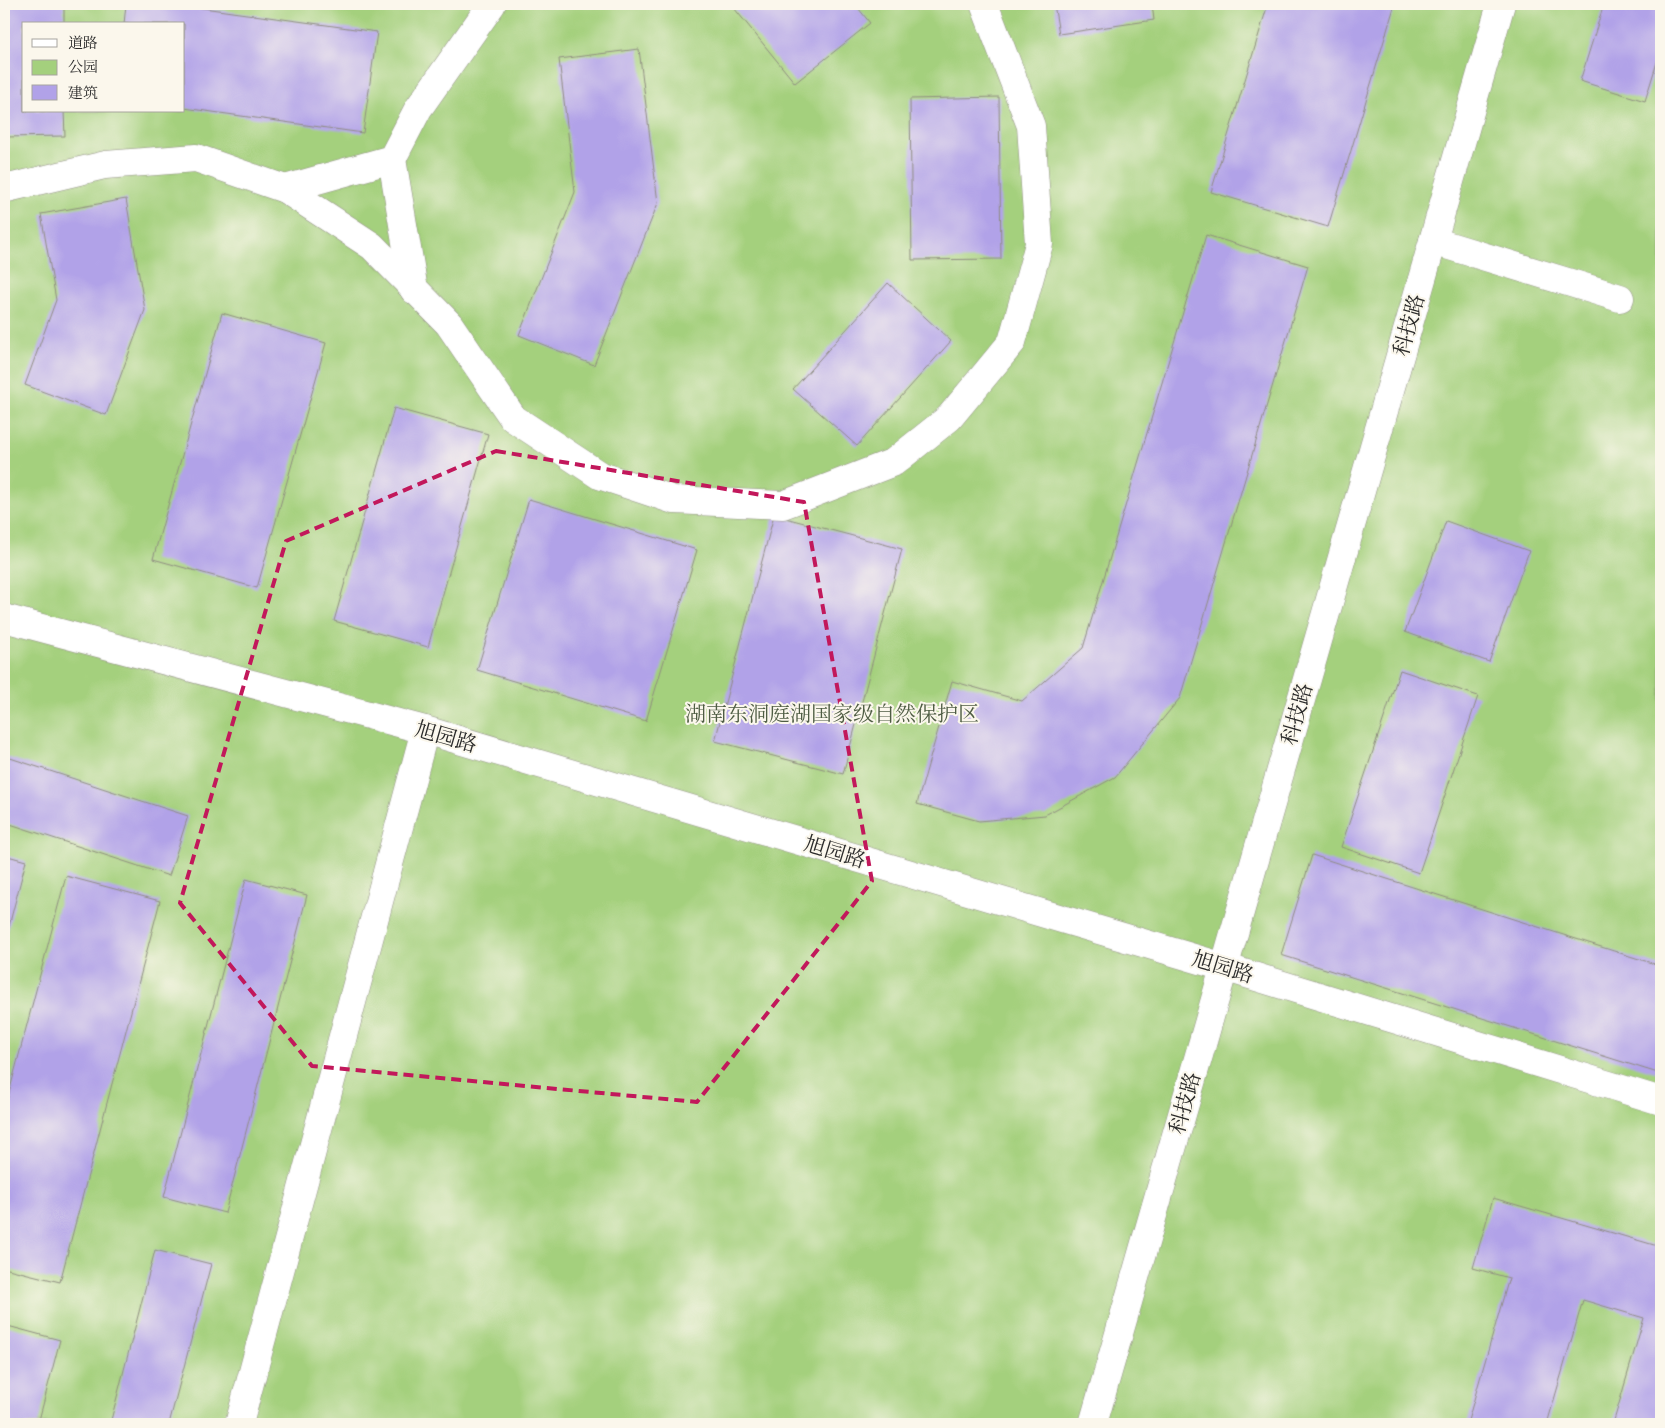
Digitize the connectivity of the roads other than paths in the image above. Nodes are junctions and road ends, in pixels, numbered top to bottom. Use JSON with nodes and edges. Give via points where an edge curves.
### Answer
{"nodes":[{"id":1,"x":492,"y":4,"type":"edge"},
{"id":2,"x":984,"y":4,"type":"edge"},
{"id":3,"x":1501,"y":4,"type":"edge"},
{"id":4,"x":392,"y":158,"type":"junction"},
{"id":5,"x":4,"y":189,"type":"edge"},
{"id":6,"x":285,"y":189,"type":"junction"},
{"id":7,"x":1433,"y":241,"type":"junction"},
{"id":8,"x":414,"y":290,"type":"junction"},
{"id":9,"x":1620,"y":298,"type":"dead end"},
{"id":10,"x":4,"y":618,"type":"edge"},
{"id":11,"x":425,"y":730,"type":"junction"},
{"id":12,"x":1224,"y":967,"type":"junction"},
{"id":13,"x":1661,"y":1101,"type":"edge"},
{"id":14,"x":240,"y":1424,"type":"edge"},
{"id":15,"x":1093,"y":1424,"type":"edge"}],
"edges":[{"from":1,"to":4,"type":"street","via":[[418,109]]},
{"from":2,"to":8,"type":"street","via":[[1031,126],[1039,244],[1012,342],[949,418],[894,462],[783,505],[674,500],[600,475],[513,418],[449,324]]},
{"from":3,"to":7,"type":"street","name":"科技路"},
{"from":4,"to":6,"type":"street"},
{"from":4,"to":8,"type":"street"},
{"from":5,"to":6,"type":"street","via":[[105,164],[196,158]]},
{"from":6,"to":8,"type":"street","via":[[372,246]]},
{"from":7,"to":9,"type":"street"},
{"from":7,"to":12,"type":"street","name":"科技路"},
{"from":10,"to":11,"type":"street","name":"旭园路"},
{"from":11,"to":12,"type":"street","name":"旭园路"},
{"from":11,"to":14,"type":"street"},
{"from":12,"to":13,"type":"street","name":"旭园路"},
{"from":12,"to":15,"type":"street","name":"科技路"}]}
